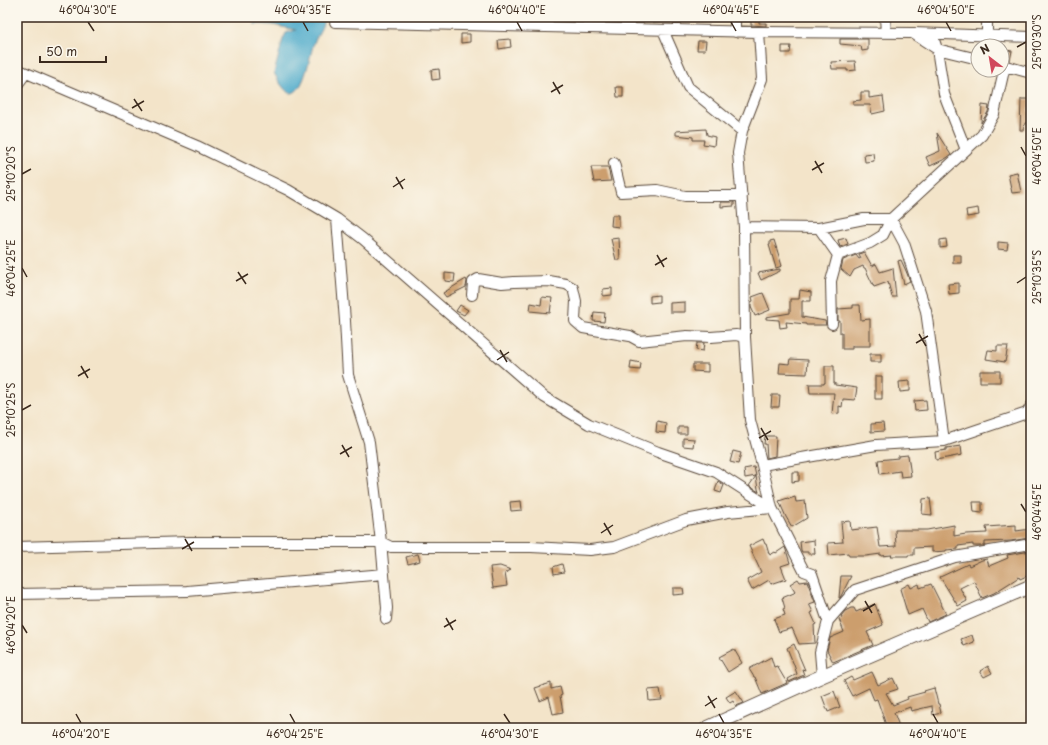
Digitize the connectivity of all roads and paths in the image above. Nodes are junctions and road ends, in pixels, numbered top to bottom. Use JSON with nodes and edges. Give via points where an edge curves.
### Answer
{"nodes":[{"id":1,"x":735,"y":17,"type":"edge"},
{"id":2,"x":885,"y":17,"type":"edge"},
{"id":3,"x":987,"y":17,"type":"edge"},
{"id":4,"x":335,"y":22,"type":"dead end"},
{"id":5,"x":663,"y":30,"type":"junction"},
{"id":6,"x":735,"y":32,"type":"junction"},
{"id":7,"x":758,"y":32,"type":"junction"},
{"id":8,"x":886,"y":33,"type":"junction"},
{"id":9,"x":913,"y":33,"type":"junction"},
{"id":10,"x":932,"y":34,"type":"junction"},
{"id":11,"x":987,"y":35,"type":"junction"},
{"id":12,"x":1031,"y":37,"type":"edge"},
{"id":13,"x":937,"y":49,"type":"junction"},
{"id":14,"x":970,"y":57,"type":"edge"},
{"id":15,"x":1010,"y":68,"type":"edge"},
{"id":16,"x":22,"y":71,"type":"edge"},
{"id":17,"x":1031,"y":73,"type":"edge"},
{"id":18,"x":1001,"y":78,"type":"edge"},
{"id":19,"x":17,"y":85,"type":"edge"},
{"id":20,"x":742,"y":131,"type":"junction"},
{"id":21,"x":966,"y":150,"type":"junction"},
{"id":22,"x":614,"y":163,"type":"dead end"},
{"id":23,"x":742,"y":196,"type":"junction"},
{"id":24,"x":337,"y":219,"type":"junction"},
{"id":25,"x":891,"y":219,"type":"junction"},
{"id":26,"x":744,"y":227,"type":"junction"},
{"id":27,"x":819,"y":228,"type":"junction"},
{"id":28,"x":838,"y":255,"type":"junction"},
{"id":29,"x":472,"y":295,"type":"dead end"},
{"id":30,"x":832,"y":324,"type":"dead end"},
{"id":31,"x":745,"y":337,"type":"junction"},
{"id":32,"x":1031,"y":406,"type":"edge"},
{"id":33,"x":944,"y":441,"type":"junction"},
{"id":34,"x":762,"y":465,"type":"junction"},
{"id":35,"x":772,"y":508,"type":"junction"},
{"id":36,"x":381,"y":542,"type":"junction"},
{"id":37,"x":1031,"y":544,"type":"edge"},
{"id":38,"x":17,"y":547,"type":"edge"},
{"id":39,"x":384,"y":574,"type":"junction"},
{"id":40,"x":1031,"y":586,"type":"edge"},
{"id":41,"x":17,"y":594,"type":"edge"},
{"id":42,"x":386,"y":618,"type":"dead end"},
{"id":43,"x":828,"y":621,"type":"junction"},
{"id":44,"x":822,"y":676,"type":"junction"},
{"id":45,"x":707,"y":728,"type":"edge"}],
"edges":[{"from":1,"to":6,"type":"street"},
{"from":2,"to":8,"type":"street"},
{"from":3,"to":11,"type":"street"},
{"from":4,"to":5,"type":"street"},
{"from":5,"to":6,"type":"street"},
{"from":5,"to":20,"type":"street","via":[[688,87]]},
{"from":6,"to":7,"type":"street"},
{"from":7,"to":8,"type":"street"},
{"from":7,"to":20,"type":"street","via":[[762,79]]},
{"from":8,"to":9,"type":"street"},
{"from":9,"to":10,"type":"street"},
{"from":9,"to":13,"type":"street"},
{"from":10,"to":11,"type":"street"},
{"from":10,"to":13,"type":"street"},
{"from":11,"to":12,"type":"street"},
{"from":13,"to":14,"type":"street"},
{"from":13,"to":21,"type":"street","via":[[944,94]]},
{"from":15,"to":17,"type":"street"},
{"from":16,"to":19,"type":"street"},
{"from":16,"to":24,"type":"street","via":[[197,146],[288,190]]},
{"from":18,"to":21,"type":"street","via":[[994,114],[982,135]]},
{"from":20,"to":23,"type":"street","via":[[738,153]]},
{"from":21,"to":25,"type":"street"},
{"from":22,"to":23,"type":"street","via":[[620,192],[657,190],[685,196]]},
{"from":23,"to":26,"type":"street"},
{"from":24,"to":35,"type":"street","via":[[544,397],[589,424],[716,472]]},
{"from":24,"to":36,"type":"street","via":[[348,375],[369,442]]},
{"from":25,"to":27,"type":"street","via":[[864,219]]},
{"from":25,"to":28,"type":"street","via":[[883,235],[870,243]]},
{"from":25,"to":33,"type":"street","via":[[904,243],[926,311]]},
{"from":26,"to":27,"type":"street"},
{"from":26,"to":31,"type":"street"},
{"from":27,"to":28,"type":"street"},
{"from":28,"to":30,"type":"street","via":[[831,281]]},
{"from":29,"to":31,"type":"street","via":[[473,282],[478,279],[502,284],[549,281],[573,288],[576,321],[583,328],[630,336],[639,341],[687,336]]},
{"from":31,"to":34,"type":"street","via":[[750,420]]},
{"from":32,"to":33,"type":"street","via":[[1027,414]]},
{"from":33,"to":34,"type":"street","via":[[876,445]]},
{"from":34,"to":35,"type":"street"},
{"from":35,"to":36,"type":"street","via":[[728,512],[686,520],[614,547],[590,550],[531,547],[391,547]]},
{"from":35,"to":43,"type":"street","via":[[804,571],[812,574]]},
{"from":36,"to":38,"type":"street","via":[[190,542]]},
{"from":36,"to":39,"type":"street"},
{"from":37,"to":43,"type":"street","via":[[954,557],[855,590]]},
{"from":39,"to":41,"type":"street","via":[[187,591]]},
{"from":39,"to":42,"type":"street"},
{"from":40,"to":44,"type":"main road"},
{"from":43,"to":44,"type":"street","via":[[820,652]]},
{"from":44,"to":45,"type":"main road"}]}
